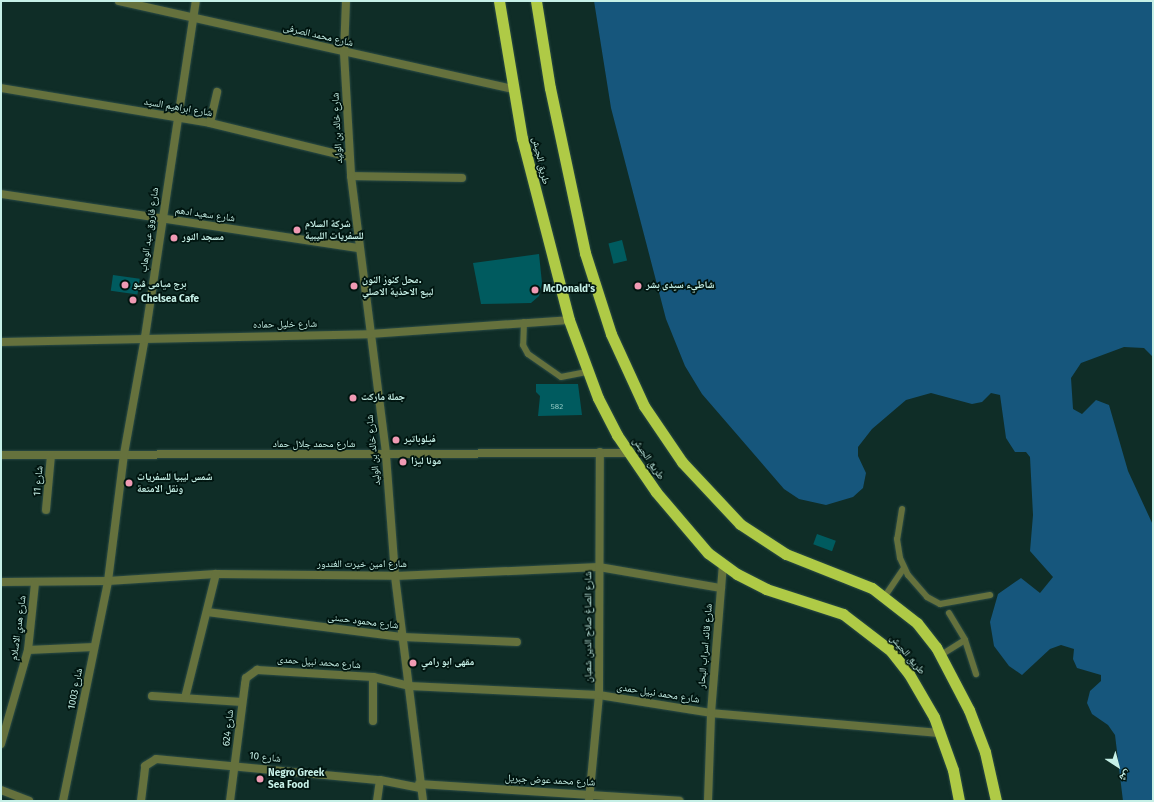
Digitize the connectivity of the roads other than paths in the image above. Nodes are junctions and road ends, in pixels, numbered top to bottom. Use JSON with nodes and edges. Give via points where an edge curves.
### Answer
{"nodes":[{"id":1,"x":119,"y":1,"type":"edge"},
{"id":2,"x":196,"y":1,"type":"edge"},
{"id":3,"x":346,"y":1,"type":"edge"},
{"id":4,"x":499,"y":1,"type":"edge"},
{"id":5,"x":536,"y":1,"type":"edge"},
{"id":6,"x":194,"y":16,"type":"junction"},
{"id":7,"x":344,"y":52,"type":"junction"},
{"id":8,"x":1,"y":88,"type":"edge"},
{"id":9,"x":512,"y":89,"type":"junction"},
{"id":10,"x":217,"y":92,"type":"dead end"},
{"id":11,"x":178,"y":118,"type":"junction"},
{"id":12,"x":210,"y":124,"type":"junction"},
{"id":13,"x":349,"y":157,"type":"junction"},
{"id":14,"x":351,"y":176,"type":"junction"},
{"id":15,"x":462,"y":178,"type":"dead end"},
{"id":16,"x":1,"y":194,"type":"edge"},
{"id":17,"x":161,"y":219,"type":"junction"},
{"id":18,"x":359,"y":248,"type":"junction"},
{"id":19,"x":569,"y":320,"type":"junction"},
{"id":20,"x":524,"y":322,"type":"junction"},
{"id":21,"x":370,"y":334,"type":"junction"},
{"id":22,"x":145,"y":337,"type":"junction"},
{"id":23,"x":1,"y":342,"type":"edge"},
{"id":24,"x":587,"y":372,"type":"junction"},
{"id":25,"x":600,"y":452,"type":"junction"},
{"id":26,"x":628,"y":453,"type":"junction"},
{"id":27,"x":124,"y":454,"type":"junction"},
{"id":28,"x":1,"y":455,"type":"edge"},
{"id":29,"x":51,"y":455,"type":"junction"},
{"id":30,"x":386,"y":455,"type":"junction"},
{"id":31,"x":902,"y":509,"type":"dead end"},
{"id":32,"x":46,"y":510,"type":"dead end"},
{"id":33,"x":723,"y":565,"type":"junction"},
{"id":34,"x":599,"y":567,"type":"junction"},
{"id":35,"x":904,"y":568,"type":"junction"},
{"id":36,"x":216,"y":574,"type":"junction"},
{"id":37,"x":395,"y":576,"type":"junction"},
{"id":38,"x":108,"y":581,"type":"junction"},
{"id":39,"x":1,"y":582,"type":"edge"},
{"id":40,"x":35,"y":582,"type":"junction"},
{"id":41,"x":721,"y":588,"type":"junction"},
{"id":42,"x":990,"y":595,"type":"dead end"},
{"id":43,"x":885,"y":596,"type":"junction"},
{"id":44,"x":207,"y":612,"type":"junction"},
{"id":45,"x":949,"y":613,"type":"dead end"},
{"id":46,"x":403,"y":637,"type":"junction"},
{"id":47,"x":965,"y":640,"type":"junction"},
{"id":48,"x":517,"y":642,"type":"dead end"},
{"id":49,"x":94,"y":647,"type":"junction"},
{"id":50,"x":28,"y":650,"type":"junction"},
{"id":51,"x":941,"y":655,"type":"junction"},
{"id":52,"x":263,"y":669,"type":"joint"},
{"id":53,"x":976,"y":674,"type":"dead end"},
{"id":54,"x":374,"y":677,"type":"junction"},
{"id":55,"x":409,"y":686,"type":"junction"},
{"id":56,"x":598,"y":694,"type":"junction"},
{"id":57,"x":152,"y":696,"type":"dead end"},
{"id":58,"x":185,"y":698,"type":"junction"},
{"id":59,"x":242,"y":702,"type":"junction"},
{"id":60,"x":711,"y":713,"type":"junction"},
{"id":61,"x":373,"y":721,"type":"dead end"},
{"id":62,"x":941,"y":733,"type":"junction"},
{"id":63,"x":1,"y":744,"type":"edge"},
{"id":64,"x":235,"y":765,"type":"junction"},
{"id":65,"x":380,"y":780,"type":"junction"},
{"id":66,"x":420,"y":786,"type":"junction"},
{"id":67,"x":1,"y":790,"type":"edge"},
{"id":68,"x":589,"y":797,"type":"edge"},
{"id":69,"x":28,"y":801,"type":"edge"},
{"id":70,"x":63,"y":801,"type":"edge"},
{"id":71,"x":141,"y":801,"type":"edge"},
{"id":72,"x":230,"y":801,"type":"edge"},
{"id":73,"x":377,"y":801,"type":"edge"},
{"id":74,"x":422,"y":801,"type":"edge"},
{"id":75,"x":679,"y":801,"type":"edge"},
{"id":76,"x":708,"y":801,"type":"edge"},
{"id":77,"x":959,"y":801,"type":"edge"},
{"id":78,"x":996,"y":801,"type":"edge"}],
"edges":[{"from":1,"to":6,"type":"street","name":"شارع محمد الصرفى"},
{"from":2,"to":6,"type":"street","name":"شارع فاروق عبد الوهاب"},
{"from":3,"to":7,"type":"street","name":"شارع خالد بن الوليد"},
{"from":4,"to":9,"type":"highway","name":"طريق الجيش"},
{"from":5,"to":43,"type":"highway","via":[[550,88],[585,253],[611,334],[644,406],[682,462],[740,524],[786,554],[855,580]]},
{"from":6,"to":7,"type":"street","name":"شارع محمد الصرفى"},
{"from":6,"to":11,"type":"street","name":"شارع فاروق عبد الوهاب"},
{"from":7,"to":9,"type":"street","name":"شارع محمد الصرفى"},
{"from":7,"to":13,"type":"street","name":"شارع خالد بن الوليد"},
{"from":8,"to":11,"type":"street","name":"شارع ابراهيم السيد"},
{"from":9,"to":19,"type":"highway","name":"طريق الجيش","via":[[534,187]]},
{"from":10,"to":12,"type":"street"},
{"from":11,"to":12,"type":"street","name":"شارع ابراهيم السيد"},
{"from":11,"to":17,"type":"street","name":"شارع فاروق عبد الوهاب"},
{"from":12,"to":13,"type":"street","name":"شارع ابراهيم السيد"},
{"from":13,"to":14,"type":"street","name":"شارع خالد بن الوليد"},
{"from":14,"to":15,"type":"street"},
{"from":14,"to":18,"type":"street","name":"شارع خالد بن الوليد"},
{"from":16,"to":17,"type":"street","name":"شارع سعيد ادهم"},
{"from":17,"to":18,"type":"street","name":"شارع سعيد ادهم"},
{"from":17,"to":22,"type":"street","name":"شارع فاروق عبد الوهاب"},
{"from":18,"to":21,"type":"street","name":"شارع خالد بن الوليد"},
{"from":19,"to":20,"type":"street","name":"شارع خليل حماده"},
{"from":19,"to":24,"type":"highway","name":"طريق الجيش"},
{"from":20,"to":21,"type":"street","name":"شارع خليل حماده"},
{"from":20,"to":24,"type":"lane","via":[[523,345],[528,354],[561,377]]},
{"from":21,"to":22,"type":"street","name":"شارع خليل حماده"},
{"from":21,"to":30,"type":"street","name":"شارع خالد بن الوليد"},
{"from":22,"to":23,"type":"street","name":"شارع خليل حماده"},
{"from":22,"to":27,"type":"street","name":"شارع فاروق عبد الوهاب"},
{"from":24,"to":26,"type":"highway","name":"طريق الجيش"},
{"from":25,"to":26,"type":"street","name":"شارع محمد جلال حماد"},
{"from":25,"to":30,"type":"street","name":"شارع محمد جلال حماد"},
{"from":25,"to":34,"type":"street","name":"شارع الصاغ صلاح الدين شعبان"},
{"from":26,"to":33,"type":"highway","name":"طريق الجيش","via":[[682,526]]},
{"from":27,"to":29,"type":"street","name":"شارع محمد جلال حماد"},
{"from":27,"to":30,"type":"street","name":"شارع محمد جلال حماد"},
{"from":27,"to":38,"type":"street","name":"شارع فاروق عبد الوهاب"},
{"from":28,"to":29,"type":"street","name":"شارع محمد جلال حماد"},
{"from":29,"to":32,"type":"street","name":"شارع 11"},
{"from":30,"to":37,"type":"street","name":"شارع خالد بن الوليد"},
{"from":31,"to":35,"type":"lane","via":[[897,539]]},
{"from":33,"to":41,"type":"street","name":"شارع قائد اسراب البحار"},
{"from":33,"to":62,"type":"highway","name":"طريق الجيش","via":[[766,589],[844,614],[869,632],[909,674]]},
{"from":34,"to":37,"type":"street","name":"شارع امين خيرت الغندور"},
{"from":34,"to":41,"type":"street","name":"شارع امين خيرت الغندور"},
{"from":34,"to":56,"type":"street","name":"شارع الصاغ صلاح الدين شعبان"},
{"from":35,"to":42,"type":"lane","via":[[918,588],[935,603],[945,604]]},
{"from":35,"to":43,"type":"lane"},
{"from":36,"to":37,"type":"street","name":"شارع امين خيرت الغندور"},
{"from":36,"to":38,"type":"street","name":"شارع امين خيرت الغندور"},
{"from":36,"to":44,"type":"street"},
{"from":37,"to":46,"type":"street","name":"شارع خالد بن الوليد"},
{"from":38,"to":40,"type":"street","name":"شارع امين خيرت الغندور"},
{"from":38,"to":49,"type":"street","name":"شارع 1003"},
{"from":39,"to":40,"type":"street","name":"شارع امين خيرت الغندور"},
{"from":40,"to":50,"type":"street","name":"شارع هدي الاسلام"},
{"from":41,"to":60,"type":"street","name":"شارع قائد اسراب البحار"},
{"from":43,"to":51,"type":"highway","via":[[917,623]]},
{"from":44,"to":46,"type":"street","name":"شارع محمود حسنى"},
{"from":44,"to":58,"type":"street"},
{"from":45,"to":47,"type":"lane"},
{"from":46,"to":48,"type":"street","name":"شارع محمود حسنى"},
{"from":46,"to":55,"type":"street","name":"شارع خالد بن الوليد"},
{"from":47,"to":51,"type":"lane"},
{"from":47,"to":53,"type":"lane"},
{"from":49,"to":50,"type":"street"},
{"from":49,"to":70,"type":"street","name":"شارع 1003"},
{"from":50,"to":63,"type":"street","name":"شارع هدي الاسلام"},
{"from":51,"to":78,"type":"highway","via":[[978,730]]},
{"from":52,"to":54,"type":"street","name":"شارع محمد نبيل حمدى"},
{"from":52,"to":59,"type":"street","name":"شارع 624","via":[[246,678]]},
{"from":54,"to":55,"type":"street","name":"شارع محمد نبيل حمدى"},
{"from":54,"to":61,"type":"street","name":"شارع محمد نبيل حمدى"},
{"from":55,"to":56,"type":"street","name":"شارع محمد نبيل حمدى"},
{"from":55,"to":66,"type":"street","name":"شارع خالد بن الوليد"},
{"from":56,"to":60,"type":"street","name":"شارع محمد نبيل حمدى"},
{"from":56,"to":68,"type":"street","name":"شارع الصاغ صلاح الدين شعبان"},
{"from":57,"to":58,"type":"street"},
{"from":58,"to":59,"type":"street"},
{"from":59,"to":64,"type":"street","name":"شارع 624"},
{"from":60,"to":62,"type":"street","name":"شارع محمد نبيل حمدى"},
{"from":60,"to":76,"type":"street","name":"شارع قائد اسراب البحار"},
{"from":62,"to":77,"type":"highway","name":"طريق الجيش"},
{"from":64,"to":65,"type":"street","name":"شارع 10"},
{"from":64,"to":71,"type":"street","name":"شارع 10","via":[[156,759],[145,766]]},
{"from":64,"to":72,"type":"street","name":"شارع 624"},
{"from":65,"to":66,"type":"street","name":"شارع 10"},
{"from":65,"to":73,"type":"street"},
{"from":66,"to":68,"type":"street","name":"شارع محمد عوض جبريل"},
{"from":66,"to":74,"type":"street","name":"شارع خالد بن الوليد"},
{"from":67,"to":69,"type":"street"},
{"from":68,"to":75,"type":"street","name":"شارع محمد عوض جبريل"}]}
